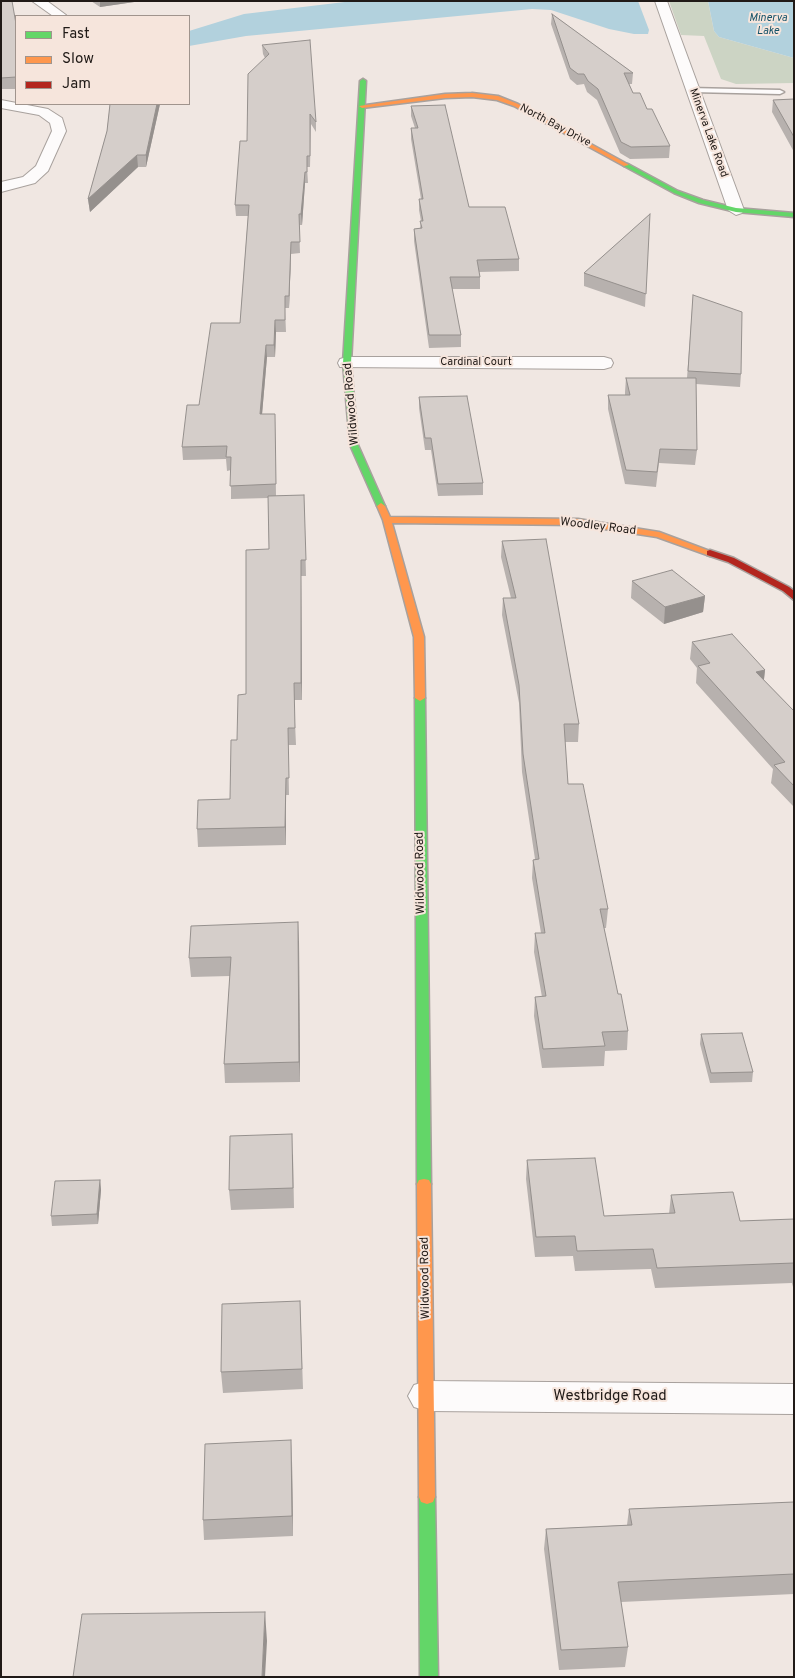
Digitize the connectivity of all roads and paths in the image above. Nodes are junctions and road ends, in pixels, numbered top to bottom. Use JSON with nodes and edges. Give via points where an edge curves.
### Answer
{"nodes":[{"id":1,"x":38,"y":1,"type":"edge"},
{"id":2,"x":661,"y":1,"type":"edge"},
{"id":3,"x":60,"y":15,"type":"dead end"},
{"id":4,"x":363,"y":81,"type":"dead end"},
{"id":5,"x":692,"y":90,"type":"junction"},
{"id":6,"x":780,"y":92,"type":"dead end"},
{"id":7,"x":1,"y":104,"type":"edge"},
{"id":8,"x":362,"y":106,"type":"junction"},
{"id":9,"x":1,"y":188,"type":"edge"},
{"id":10,"x":736,"y":210,"type":"junction"},
{"id":11,"x":794,"y":215,"type":"edge"},
{"id":12,"x":604,"y":362,"type":"dead end"},
{"id":13,"x":348,"y":363,"type":"junction"},
{"id":14,"x":387,"y":520,"type":"junction"},
{"id":15,"x":794,"y":597,"type":"edge"},
{"id":16,"x":427,"y":1396,"type":"junction"},
{"id":17,"x":794,"y":1399,"type":"edge"},
{"id":18,"x":429,"y":1677,"type":"edge"}],
"edges":[{"from":1,"to":3,"type":"street"},
{"from":2,"to":5,"type":"street","name":"Minerva Lake Road"},
{"from":4,"to":8,"type":"street","name":"Wildwood Road"},
{"from":5,"to":6,"type":"lane"},
{"from":5,"to":10,"type":"street","name":"Minerva Lake Road"},
{"from":7,"to":9,"type":"street","via":[[42,112],[57,121],[59,131],[44,168],[29,180]]},
{"from":8,"to":10,"type":"street","name":"North Bay Drive","via":[[445,96],[498,98],[676,192]]},
{"from":8,"to":13,"type":"street","name":"Wildwood Road"},
{"from":10,"to":11,"type":"street"},
{"from":12,"to":13,"type":"street","name":"Cardinal Court"},
{"from":13,"to":14,"type":"street","name":"Wildwood Road","via":[[354,445]]},
{"from":14,"to":15,"type":"street","name":"Woodley Road","via":[[578,522],[659,535],[731,560],[786,589]]},
{"from":14,"to":16,"type":"street","name":"Wildwood Road","via":[[419,637]]},
{"from":16,"to":17,"type":"street","name":"Westbridge Road"},
{"from":16,"to":18,"type":"street","name":"Wildwood Road"}]}
